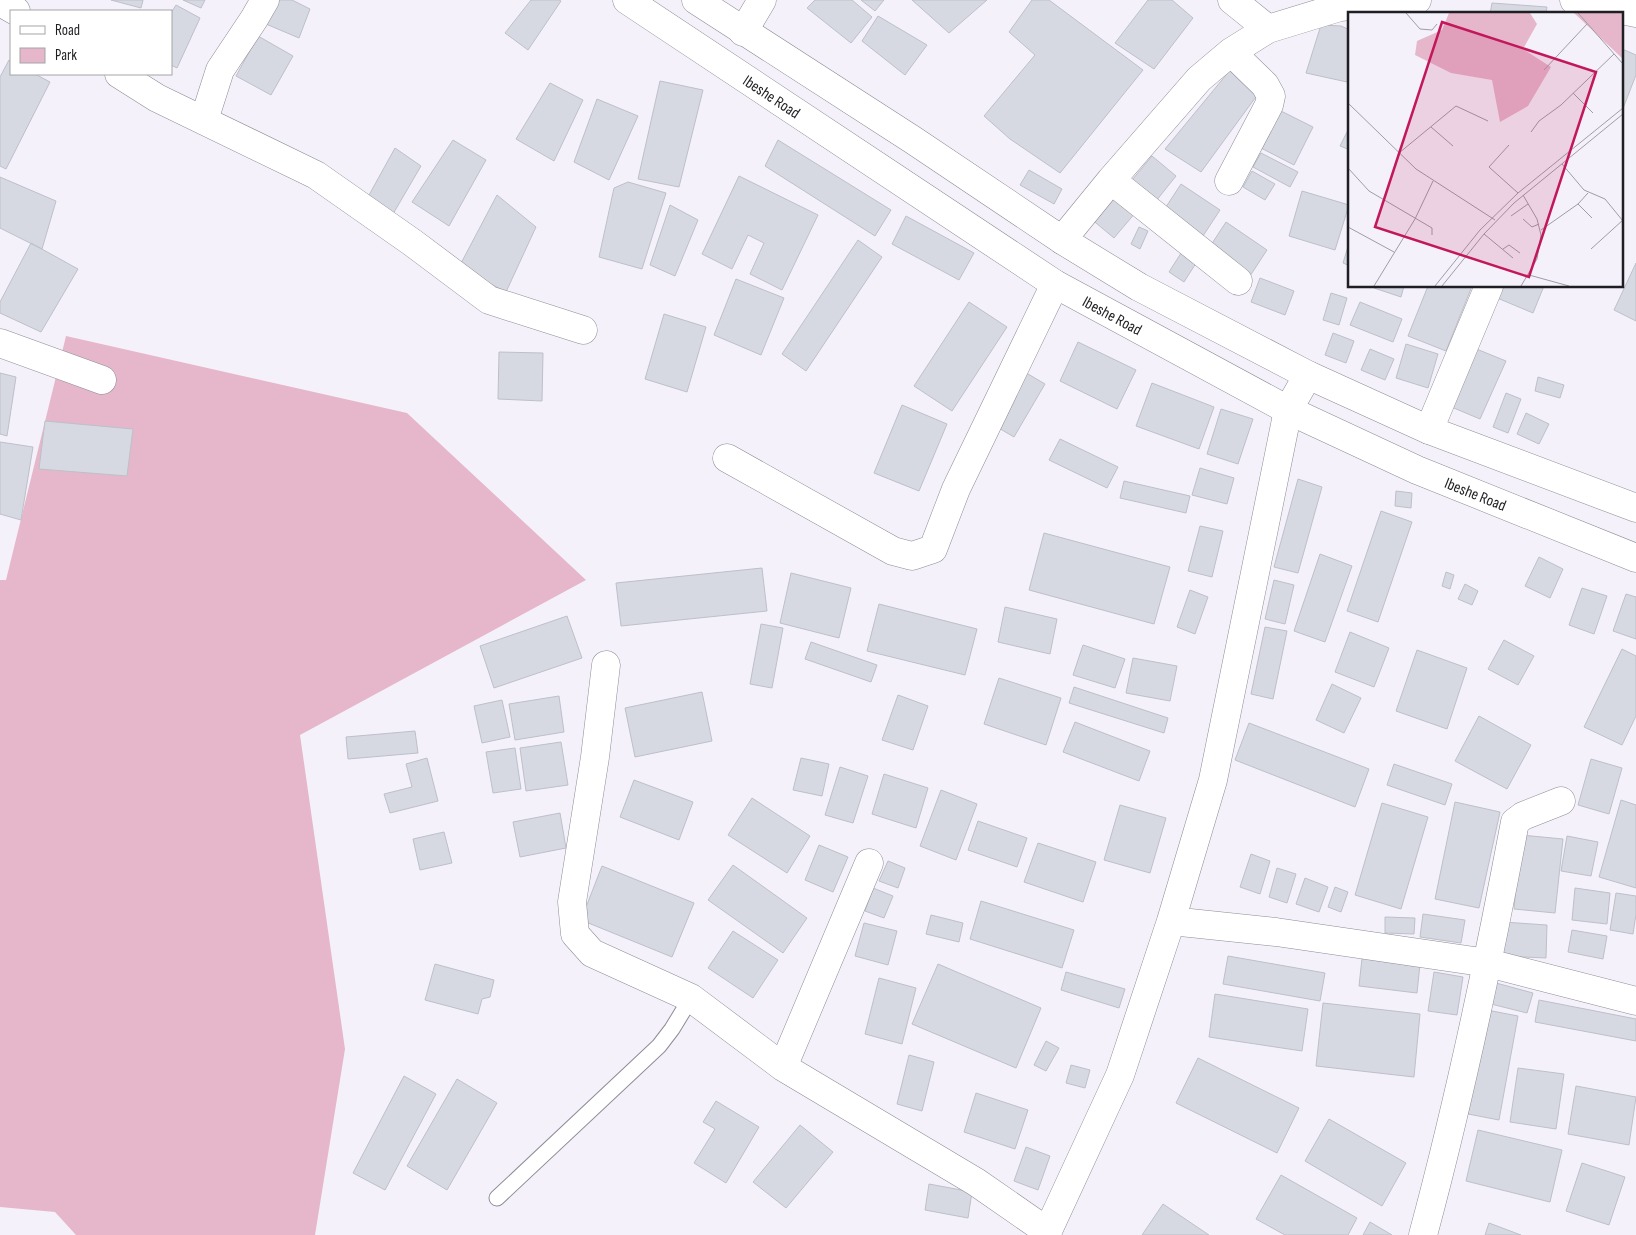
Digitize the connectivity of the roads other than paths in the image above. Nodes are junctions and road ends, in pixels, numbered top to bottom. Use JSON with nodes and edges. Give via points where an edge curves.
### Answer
{"nodes":[{"id":1,"x":265,"y":0,"type":"edge"},
{"id":2,"x":627,"y":0,"type":"edge"},
{"id":3,"x":696,"y":0,"type":"edge"},
{"id":4,"x":762,"y":0,"type":"edge"},
{"id":5,"x":1232,"y":0,"type":"edge"},
{"id":6,"x":1417,"y":0,"type":"edge"},
{"id":7,"x":1574,"y":0,"type":"edge"},
{"id":8,"x":0,"y":2,"type":"edge"},
{"id":9,"x":1626,"y":7,"type":"edge"},
{"id":10,"x":14,"y":10,"type":"edge"},
{"id":11,"x":1268,"y":29,"type":"junction"},
{"id":12,"x":743,"y":32,"type":"junction"},
{"id":13,"x":1231,"y":52,"type":"junction"},
{"id":14,"x":121,"y":75,"type":"edge"},
{"id":15,"x":204,"y":120,"type":"junction"},
{"id":16,"x":1111,"y":180,"type":"junction"},
{"id":17,"x":1229,"y":181,"type":"dead end"},
{"id":18,"x":1062,"y":240,"type":"junction"},
{"id":19,"x":1238,"y":281,"type":"dead end"},
{"id":20,"x":1055,"y":284,"type":"junction"},
{"id":21,"x":1488,"y":288,"type":"edge"},
{"id":22,"x":583,"y":330,"type":"dead end"},
{"id":23,"x":0,"y":343,"type":"edge"},
{"id":24,"x":1308,"y":375,"type":"junction"},
{"id":25,"x":102,"y":380,"type":"dead end"},
{"id":26,"x":1288,"y":410,"type":"junction"},
{"id":27,"x":1430,"y":430,"type":"junction"},
{"id":28,"x":727,"y":458,"type":"dead end"},
{"id":29,"x":1636,"y":508,"type":"edge"},
{"id":30,"x":1636,"y":558,"type":"edge"},
{"id":31,"x":606,"y":665,"type":"dead end"},
{"id":32,"x":1561,"y":801,"type":"dead end"},
{"id":33,"x":869,"y":863,"type":"dead end"},
{"id":34,"x":1171,"y":922,"type":"junction"},
{"id":35,"x":1488,"y":963,"type":"junction"},
{"id":36,"x":691,"y":998,"type":"junction"},
{"id":37,"x":1636,"y":1001,"type":"edge"},
{"id":38,"x":783,"y":1067,"type":"junction"},
{"id":39,"x":497,"y":1198,"type":"dead end"},
{"id":40,"x":1047,"y":1233,"type":"edge"},
{"id":41,"x":1424,"y":1235,"type":"edge"}],
"edges":[{"from":1,"to":15,"type":"street","via":[[220,70]]},
{"from":2,"to":20,"type":"street","name":"Ibeshe Road"},
{"from":3,"to":12,"type":"street"},
{"from":4,"to":12,"type":"street"},
{"from":5,"to":11,"type":"street"},
{"from":6,"to":11,"type":"street","via":[[1340,7]]},
{"from":7,"to":9,"type":"street"},
{"from":8,"to":10,"type":"street"},
{"from":11,"to":13,"type":"street"},
{"from":12,"to":18,"type":"street"},
{"from":13,"to":16,"type":"street","via":[[1199,79]]},
{"from":13,"to":17,"type":"street","via":[[1265,85],[1271,96]]},
{"from":14,"to":15,"type":"street","via":[[157,98]]},
{"from":15,"to":22,"type":"street","via":[[316,175],[489,300]]},
{"from":16,"to":18,"type":"street"},
{"from":16,"to":19,"type":"street"},
{"from":18,"to":24,"type":"street","via":[[1139,287]]},
{"from":20,"to":26,"type":"street","name":"Ibeshe Road"},
{"from":20,"to":28,"type":"street","via":[[956,489],[933,549],[912,556],[893,551]]},
{"from":21,"to":27,"type":"street"},
{"from":23,"to":25,"type":"street"},
{"from":24,"to":26,"type":"street"},
{"from":24,"to":27,"type":"street"},
{"from":26,"to":30,"type":"street","name":"Ibeshe Road","via":[[1417,470]]},
{"from":26,"to":34,"type":"street","via":[[1212,780]]},
{"from":27,"to":29,"type":"street"},
{"from":31,"to":36,"type":"street","via":[[572,902],[575,934],[592,953]]},
{"from":32,"to":35,"type":"street","via":[[1516,822]]},
{"from":33,"to":38,"type":"street"},
{"from":34,"to":35,"type":"street","via":[[1276,932]]},
{"from":34,"to":40,"type":"street","via":[[1120,1075]]},
{"from":35,"to":37,"type":"street"},
{"from":35,"to":41,"type":"street"},
{"from":36,"to":38,"type":"street"},
{"from":36,"to":39,"type":"lane","via":[[659,1046]]},
{"from":38,"to":40,"type":"street","via":[[976,1182]]}]}
